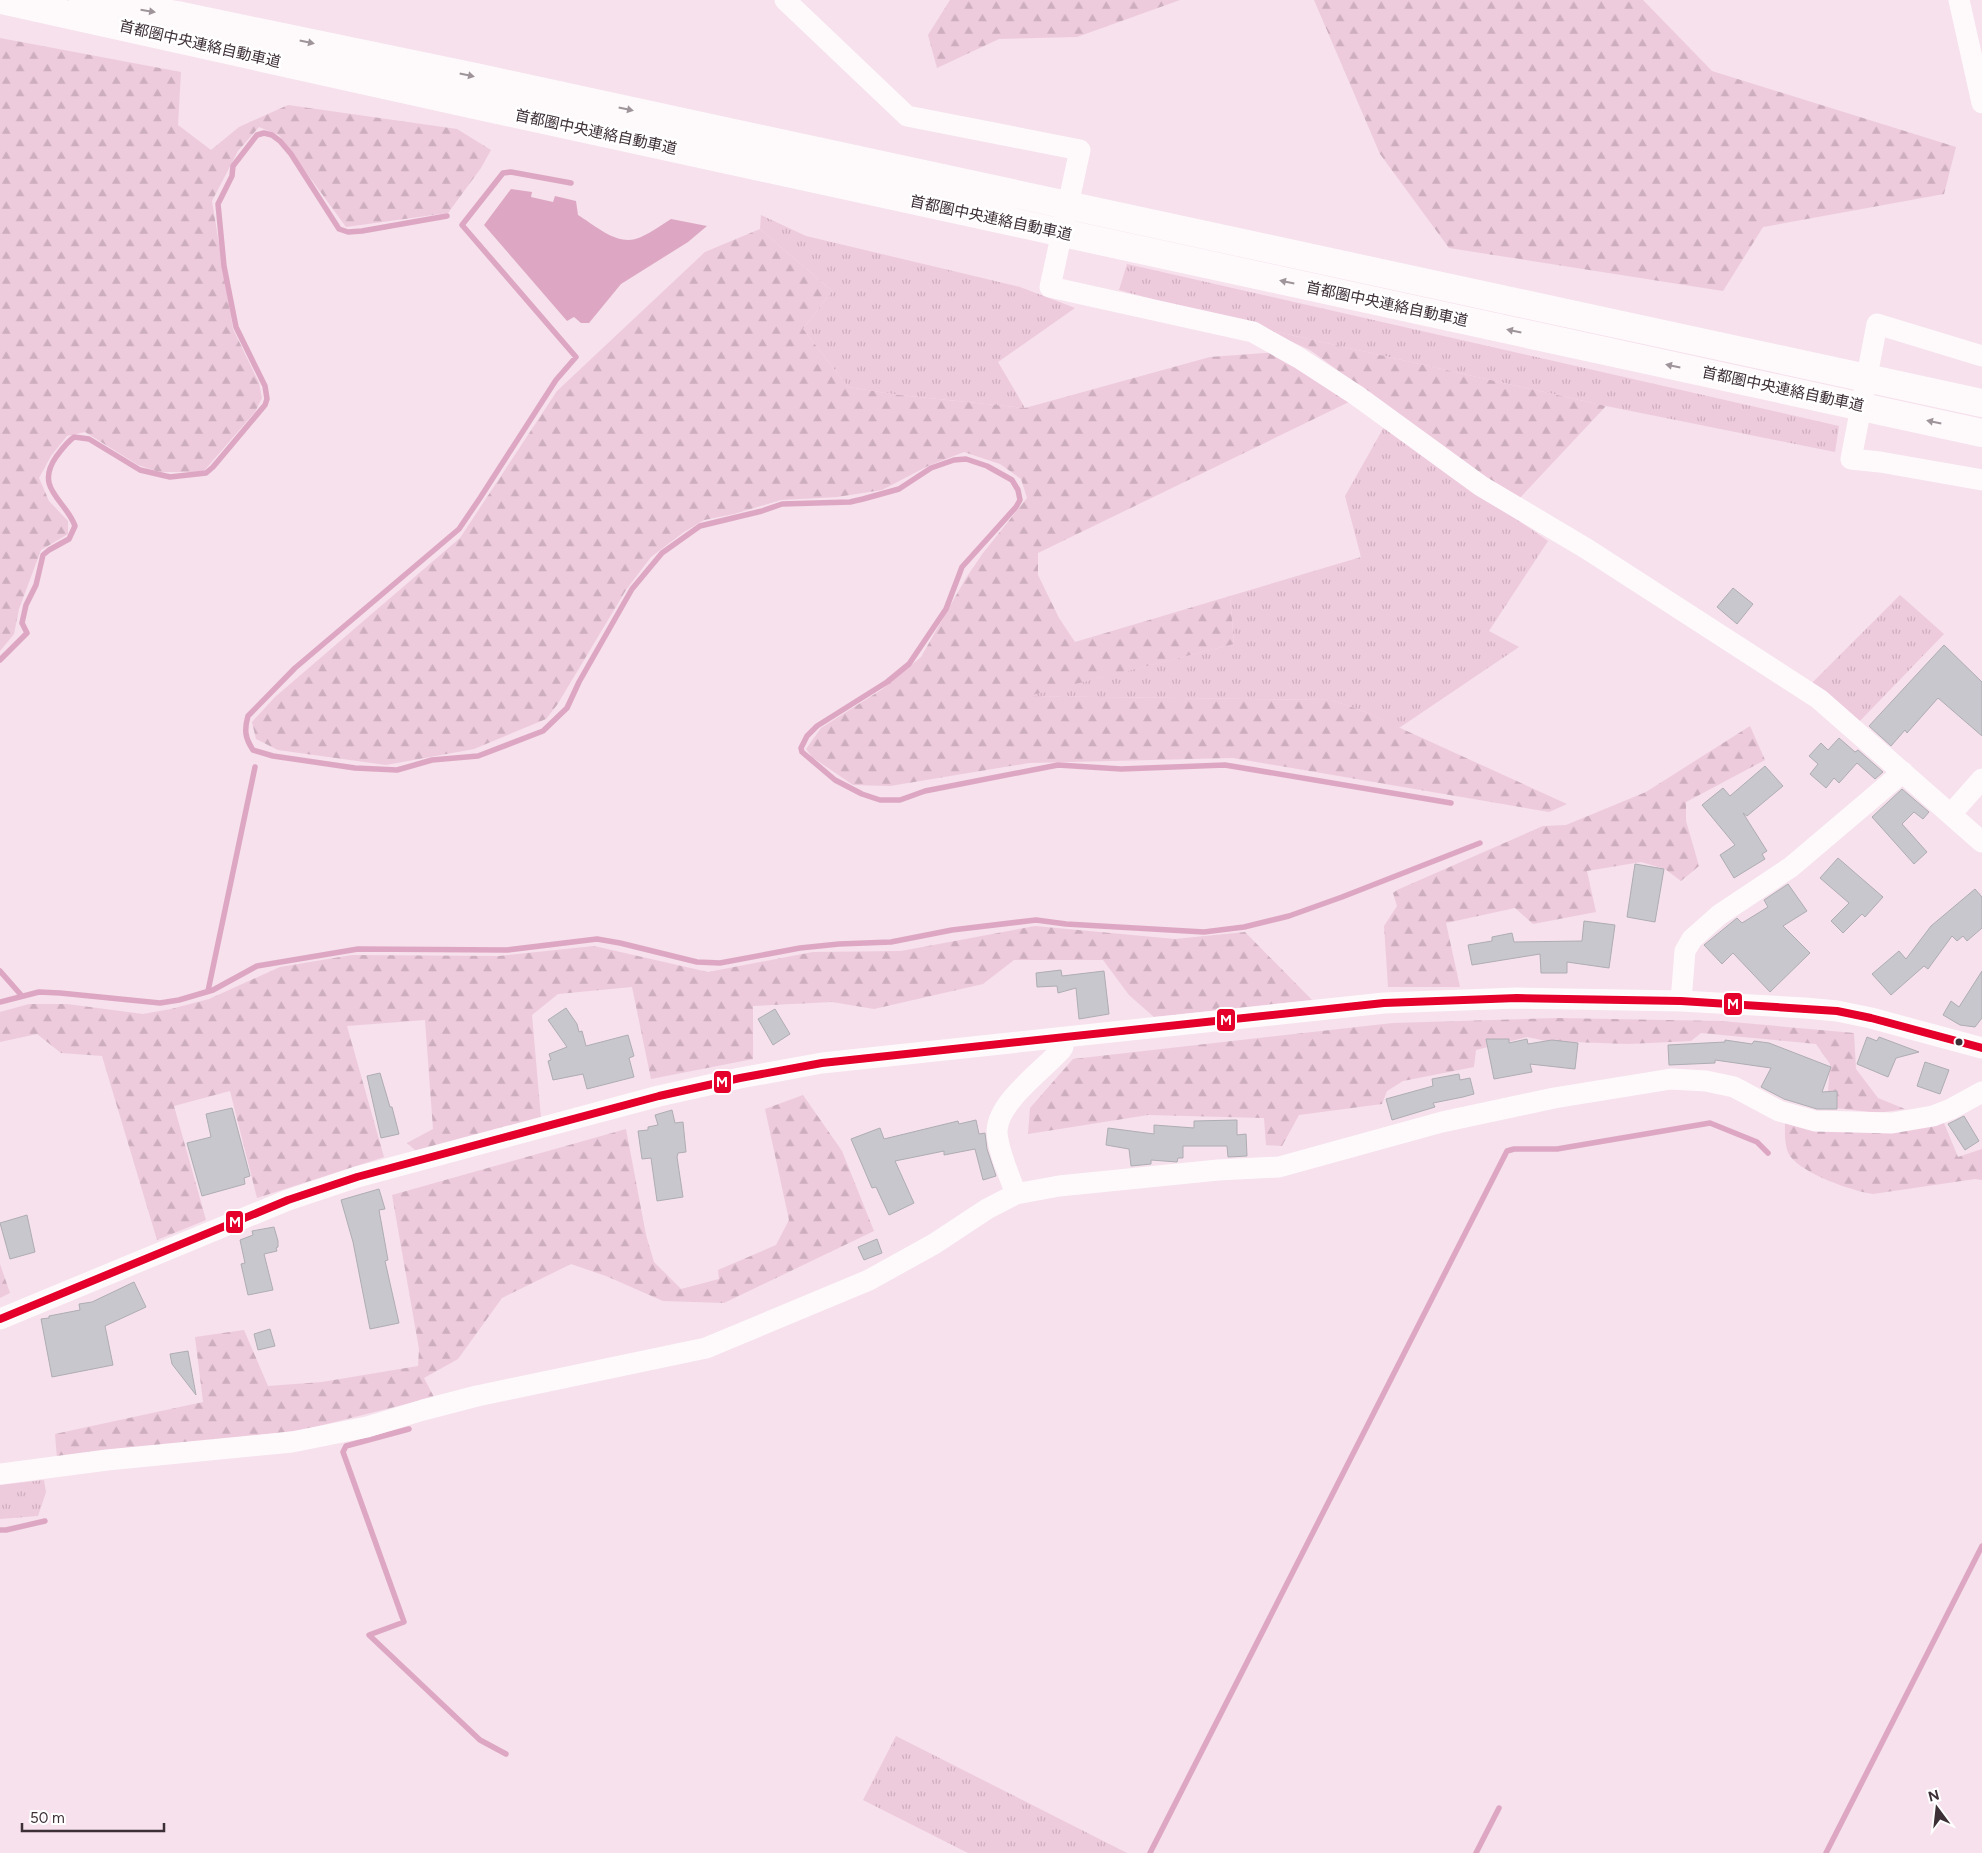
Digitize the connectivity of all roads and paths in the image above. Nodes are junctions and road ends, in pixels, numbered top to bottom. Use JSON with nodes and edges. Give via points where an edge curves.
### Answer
{"nodes":[{"id":1,"x":2,"y":0,"type":"edge"},
{"id":2,"x":83,"y":0,"type":"edge"},
{"id":3,"x":784,"y":0,"type":"edge"},
{"id":4,"x":1959,"y":0,"type":"edge"},
{"id":5,"x":1982,"y":103,"type":"edge"},
{"id":6,"x":1982,"y":356,"type":"edge"},
{"id":7,"x":1982,"y":403,"type":"edge"},
{"id":8,"x":1982,"y":433,"type":"edge"},
{"id":9,"x":1982,"y":480,"type":"edge"},
{"id":10,"x":1903,"y":772,"type":"junction"},
{"id":11,"x":1982,"y":779,"type":"edge"},
{"id":12,"x":1951,"y":814,"type":"junction"},
{"id":13,"x":1982,"y":842,"type":"edge"},
{"id":14,"x":1680,"y":1002,"type":"junction"},
{"id":15,"x":1063,"y":1038,"type":"junction"},
{"id":16,"x":1982,"y":1048,"type":"edge"},
{"id":17,"x":1982,"y":1092,"type":"edge"},
{"id":18,"x":1016,"y":1194,"type":"junction"},
{"id":19,"x":0,"y":1319,"type":"edge"},
{"id":20,"x":0,"y":1474,"type":"edge"}],
"edges":[{"from":8,"to":1,"type":"highway","name":"首都圏中央連絡自動車道","one_way":true},
{"from":2,"to":7,"type":"highway","name":"首都圏中央連絡自動車道","one_way":true,"via":[[177,15],[480,78]]},
{"from":3,"to":10,"type":"street","via":[[907,116],[1080,150],[1050,286],[1253,332],[1299,358],[1356,395],[1481,486],[1819,699]]},
{"from":4,"to":5,"type":"street"},
{"from":6,"to":9,"type":"street","via":[[1877,324],[1851,459]]},
{"from":10,"to":12,"type":"street"},
{"from":10,"to":14,"type":"street","via":[[1791,867],[1719,915],[1692,939],[1685,952]]},
{"from":11,"to":12,"type":"street"},
{"from":12,"to":13,"type":"street"},
{"from":14,"to":15,"type":"street","via":[[1517,998],[1384,1003]]},
{"from":14,"to":16,"type":"street","via":[[1837,1011]]},
{"from":15,"to":18,"type":"street","via":[[1061,1050],[1002,1113],[997,1130],[999,1142]]},
{"from":15,"to":19,"type":"street","via":[[822,1063],[659,1096],[348,1179],[288,1200]]},
{"from":17,"to":18,"type":"street","via":[[1933,1116],[1892,1123],[1815,1121],[1779,1110],[1734,1087],[1671,1079],[1554,1098],[1442,1122],[1279,1167],[1059,1186]]},
{"from":18,"to":20,"type":"street","via":[[869,1280],[706,1348],[477,1396],[368,1427],[292,1442]]}]}
